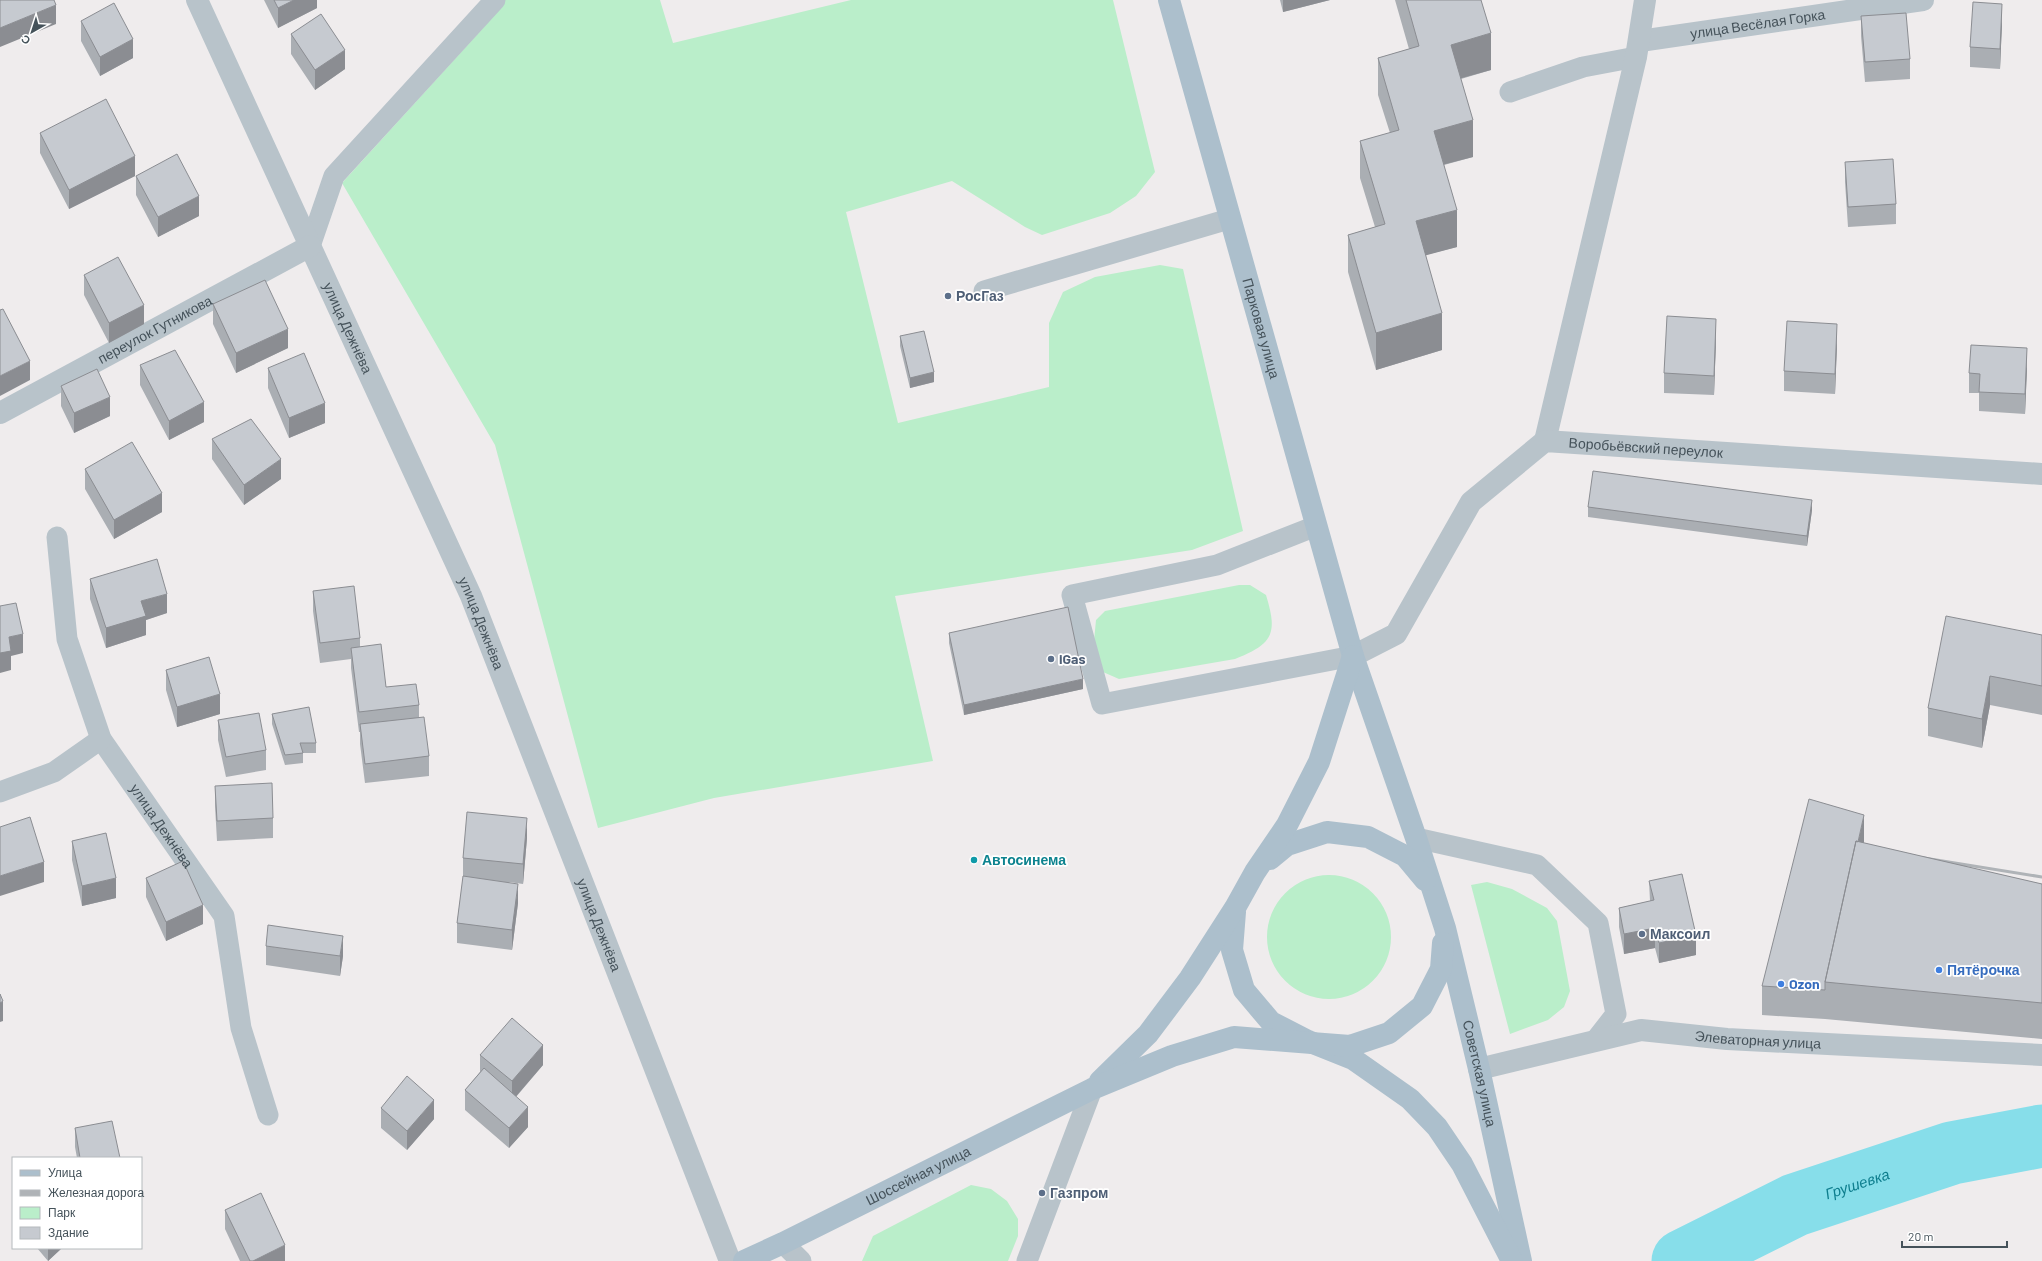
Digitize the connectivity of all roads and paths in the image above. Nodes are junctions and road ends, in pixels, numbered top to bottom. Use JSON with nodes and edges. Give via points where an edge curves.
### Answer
{"nodes":[{"id":1,"x":197,"y":0,"type":"edge"},
{"id":2,"x":495,"y":0,"type":"edge"},
{"id":3,"x":1169,"y":0,"type":"edge"},
{"id":4,"x":1645,"y":0,"type":"edge"},
{"id":5,"x":1923,"y":0,"type":"edge"},
{"id":6,"x":1638,"y":49,"type":"junction"},
{"id":7,"x":1510,"y":92,"type":"dead end"},
{"id":8,"x":1229,"y":220,"type":"junction"},
{"id":9,"x":310,"y":246,"type":"junction"},
{"id":10,"x":984,"y":291,"type":"dead end"},
{"id":11,"x":0,"y":413,"type":"edge"},
{"id":12,"x":1545,"y":441,"type":"junction"},
{"id":13,"x":2042,"y":474,"type":"edge"},
{"id":14,"x":1316,"y":526,"type":"junction"},
{"id":15,"x":57,"y":538,"type":"dead end"},
{"id":16,"x":1353,"y":656,"type":"junction"},
{"id":17,"x":101,"y":739,"type":"junction"},
{"id":18,"x":0,"y":792,"type":"edge"},
{"id":19,"x":1416,"y":838,"type":"junction"},
{"id":20,"x":1255,"y":872,"type":"junction"},
{"id":21,"x":1432,"y":888,"type":"junction"},
{"id":22,"x":1235,"y":908,"type":"junction"},
{"id":23,"x":1445,"y":928,"type":"junction"},
{"id":24,"x":1308,"y":1041,"type":"junction"},
{"id":25,"x":1595,"y":1041,"type":"junction"},
{"id":26,"x":2042,"y":1055,"type":"edge"},
{"id":27,"x":1479,"y":1069,"type":"junction"},
{"id":28,"x":1092,"y":1089,"type":"junction"},
{"id":29,"x":268,"y":1115,"type":"dead end"},
{"id":30,"x":783,"y":1244,"type":"junction"},
{"id":31,"x":730,"y":1261,"type":"edge"},
{"id":32,"x":744,"y":1261,"type":"edge"},
{"id":33,"x":801,"y":1261,"type":"edge"},
{"id":34,"x":1027,"y":1261,"type":"edge"},
{"id":35,"x":1512,"y":1261,"type":"edge"},
{"id":36,"x":1521,"y":1261,"type":"edge"}],
"edges":[{"from":1,"to":9,"type":"street","name":"улица Дежнёва"},
{"from":2,"to":9,"type":"lane","via":[[334,176]]},
{"from":3,"to":8,"type":"main road","name":"Парковая улица"},
{"from":4,"to":6,"type":"street"},
{"from":5,"to":6,"type":"street","name":"улица Весёлая Горка"},
{"from":6,"to":7,"type":"lane"},
{"from":6,"to":12,"type":"street"},
{"from":8,"to":10,"type":"lane"},
{"from":8,"to":14,"type":"main road","name":"Парковая улица"},
{"from":9,"to":11,"type":"street","name":"переулок Гутникова"},
{"from":9,"to":31,"type":"street","name":"улица Дежнёва","via":[[471,596]]},
{"from":12,"to":13,"type":"street","name":"Воробьёвский переулок"},
{"from":12,"to":16,"type":"street","via":[[1471,502],[1396,634]]},
{"from":14,"to":16,"type":"main road","name":"Парковая улица"},
{"from":14,"to":16,"type":"lane","via":[[1217,564],[1072,596],[1102,704]]},
{"from":15,"to":17,"type":"lane","name":"улица Дежнёва","via":[[68,639]]},
{"from":16,"to":19,"type":"main road","name":"Парковая улица"},
{"from":16,"to":20,"type":"main road","via":[[1319,762],[1288,825]]},
{"from":17,"to":18,"type":"lane","via":[[54,772]]},
{"from":17,"to":29,"type":"lane","name":"улица Дежнёва","via":[[224,916],[241,1028]]},
{"from":19,"to":21,"type":"main road","name":"Советская улица"},
{"from":19,"to":25,"type":"lane","via":[[1537,865],[1598,923],[1616,1014]]},
{"from":20,"to":21,"type":"main road","via":[[1287,845],[1327,832],[1368,837],[1405,856]]},
{"from":20,"to":22,"type":"main road"},
{"from":21,"to":23,"type":"main road","name":"Советская улица"},
{"from":22,"to":24,"type":"main road","via":[[1232,950],[1244,990],[1271,1022]]},
{"from":22,"to":28,"type":"main road","via":[[1190,978],[1148,1034]]},
{"from":23,"to":24,"type":"main road","via":[[1441,969],[1422,1006],[1389,1033],[1350,1046]]},
{"from":23,"to":27,"type":"main road","name":"Советская улица"},
{"from":24,"to":28,"type":"main road","via":[[1234,1037],[1172,1056]]},
{"from":24,"to":35,"type":"main road","via":[[1353,1059],[1410,1099],[1437,1127],[1462,1164]]},
{"from":25,"to":26,"type":"street","name":"Элеваторная улица","via":[[1640,1030],[1727,1039]]},
{"from":25,"to":27,"type":"street","name":"Элеваторная улица"},
{"from":27,"to":36,"type":"main road","name":"Советская улица"},
{"from":28,"to":30,"type":"main road","name":"Шоссейная улица"},
{"from":28,"to":34,"type":"lane"},
{"from":30,"to":32,"type":"main road","name":"Шоссейная улица"},
{"from":30,"to":33,"type":"lane"}]}
